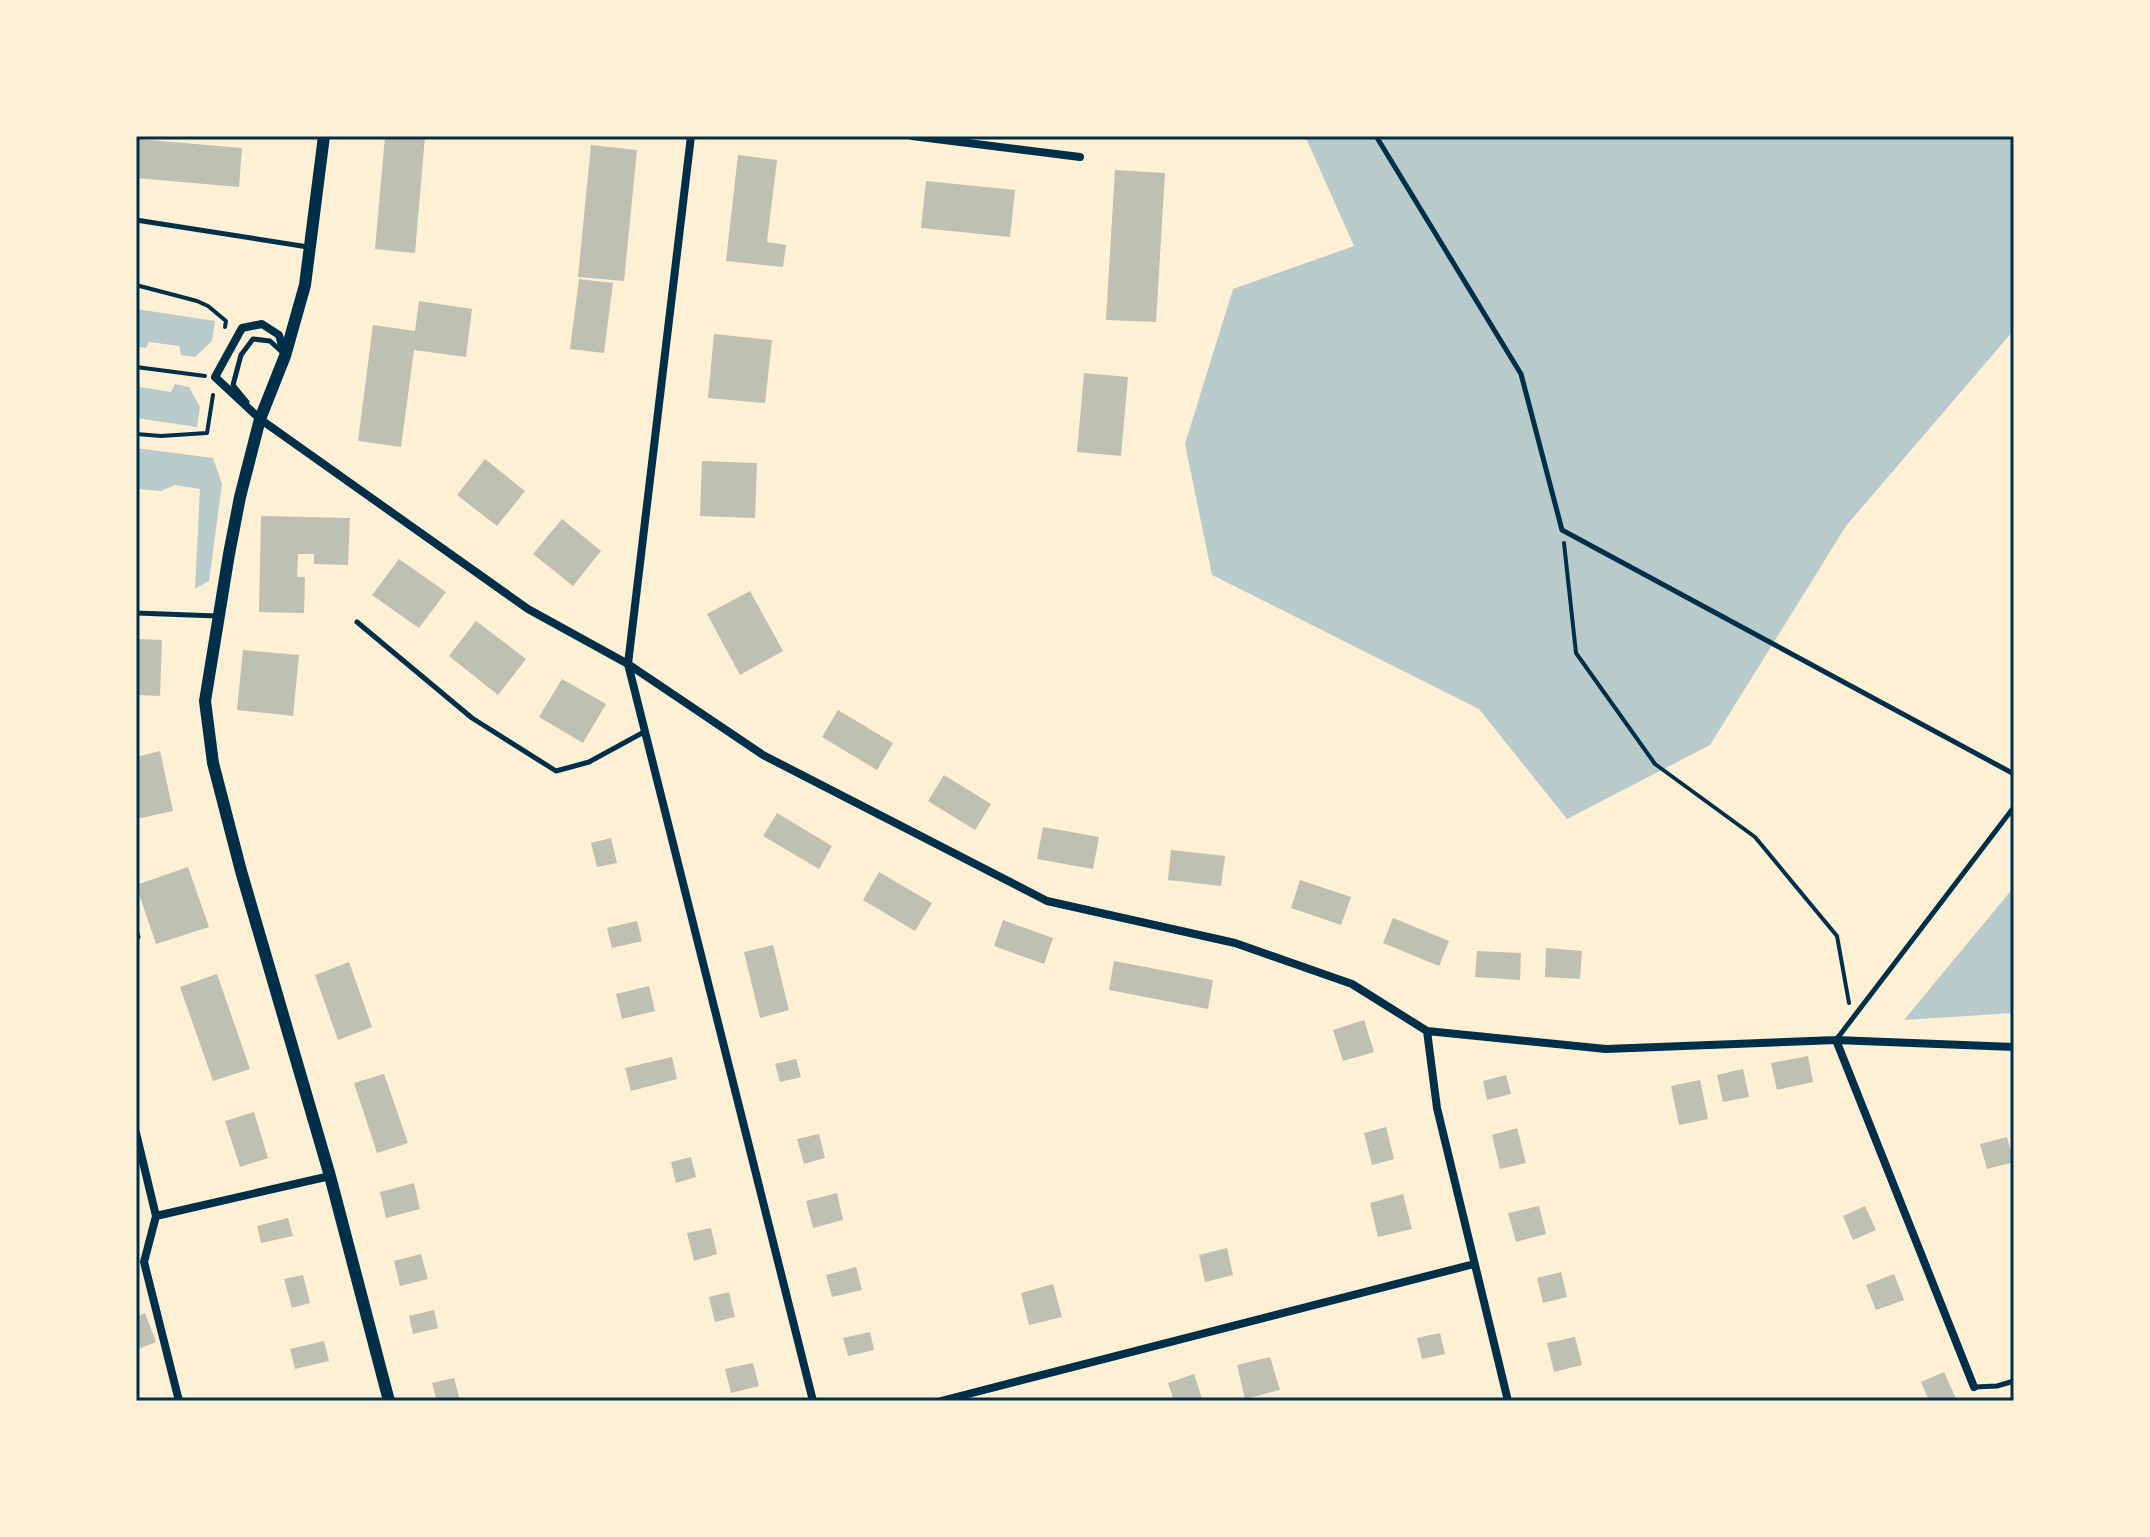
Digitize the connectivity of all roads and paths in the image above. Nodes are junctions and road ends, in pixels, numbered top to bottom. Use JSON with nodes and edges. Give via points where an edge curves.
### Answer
{"nodes":[{"id":1,"x":324,"y":136,"type":"edge"},
{"id":2,"x":691,"y":136,"type":"edge"},
{"id":3,"x":912,"y":136,"type":"edge"},
{"id":4,"x":1376,"y":136,"type":"edge"},
{"id":5,"x":1080,"y":157,"type":"dead end"},
{"id":6,"x":136,"y":220,"type":"edge"},
{"id":7,"x":309,"y":248,"type":"junction"},
{"id":8,"x":136,"y":285,"type":"edge"},
{"id":9,"x":223,"y":335,"type":"dead end"},
{"id":10,"x":285,"y":356,"type":"junction"},
{"id":11,"x":136,"y":367,"type":"edge"},
{"id":12,"x":215,"y":377,"type":"junction"},
{"id":13,"x":260,"y":419,"type":"junction"},
{"id":14,"x":136,"y":434,"type":"edge"},
{"id":15,"x":1562,"y":530,"type":"junction"},
{"id":16,"x":136,"y":613,"type":"edge"},
{"id":17,"x":218,"y":616,"type":"junction"},
{"id":18,"x":357,"y":622,"type":"dead end"},
{"id":19,"x":628,"y":664,"type":"junction"},
{"id":20,"x":644,"y":732,"type":"junction"},
{"id":21,"x":2014,"y":774,"type":"edge"},
{"id":22,"x":2014,"y":807,"type":"edge"},
{"id":23,"x":136,"y":931,"type":"edge"},
{"id":24,"x":136,"y":940,"type":"edge"},
{"id":25,"x":1852,"y":1021,"type":"junction"},
{"id":26,"x":1427,"y":1031,"type":"junction"},
{"id":27,"x":1836,"y":1040,"type":"junction"},
{"id":28,"x":2014,"y":1047,"type":"edge"},
{"id":29,"x":136,"y":1133,"type":"edge"},
{"id":30,"x":330,"y":1176,"type":"junction"},
{"id":31,"x":156,"y":1216,"type":"junction"},
{"id":32,"x":1474,"y":1264,"type":"junction"},
{"id":33,"x":2014,"y":1381,"type":"edge"},
{"id":34,"x":1974,"y":1387,"type":"joint"},
{"id":35,"x":179,"y":1401,"type":"edge"},
{"id":36,"x":389,"y":1401,"type":"edge"},
{"id":37,"x":813,"y":1401,"type":"edge"},
{"id":38,"x":941,"y":1401,"type":"edge"},
{"id":39,"x":1508,"y":1401,"type":"edge"}],
"edges":[{"from":1,"to":7,"type":"street"},
{"from":2,"to":19,"type":"street"},
{"from":3,"to":5,"type":"street"},
{"from":4,"to":15,"type":"lane","via":[[1521,374]]},
{"from":6,"to":7,"type":"lane"},
{"from":7,"to":10,"type":"street","via":[[305,285]]},
{"from":8,"to":9,"type":"path","via":[[208,306],[226,321]]},
{"from":10,"to":12,"type":"street","via":[[279,335],[262,324],[242,328]]},
{"from":10,"to":13,"type":"street"},
{"from":10,"to":13,"type":"lane","via":[[270,341],[253,339],[241,355],[233,385]]},
{"from":11,"to":12,"type":"path"},
{"from":12,"to":13,"type":"street"},
{"from":12,"to":14,"type":"path","via":[[207,433]]},
{"from":13,"to":17,"type":"street"},
{"from":13,"to":19,"type":"street","via":[[528,609]]},
{"from":15,"to":21,"type":"lane"},
{"from":15,"to":25,"type":"path","via":[[1576,653],[1655,764],[1755,837],[1837,936]]},
{"from":16,"to":17,"type":"lane"},
{"from":17,"to":30,"type":"street","via":[[205,701],[213,763]]},
{"from":18,"to":20,"type":"lane","via":[[472,718],[556,771],[589,762]]},
{"from":19,"to":20,"type":"street"},
{"from":19,"to":26,"type":"street","via":[[763,755],[1047,901],[1235,943],[1352,984]]},
{"from":20,"to":37,"type":"street"},
{"from":22,"to":25,"type":"lane"},
{"from":23,"to":24,"type":"lane"},
{"from":25,"to":27,"type":"lane"},
{"from":26,"to":27,"type":"street","via":[[1606,1049]]},
{"from":26,"to":32,"type":"street","via":[[1437,1108]]},
{"from":27,"to":28,"type":"street"},
{"from":27,"to":34,"type":"street"},
{"from":29,"to":31,"type":"street"},
{"from":30,"to":31,"type":"street"},
{"from":30,"to":36,"type":"street"},
{"from":31,"to":35,"type":"street","via":[[144,1262]]},
{"from":32,"to":38,"type":"street"},
{"from":32,"to":39,"type":"street"},
{"from":33,"to":34,"type":"lane"}]}
